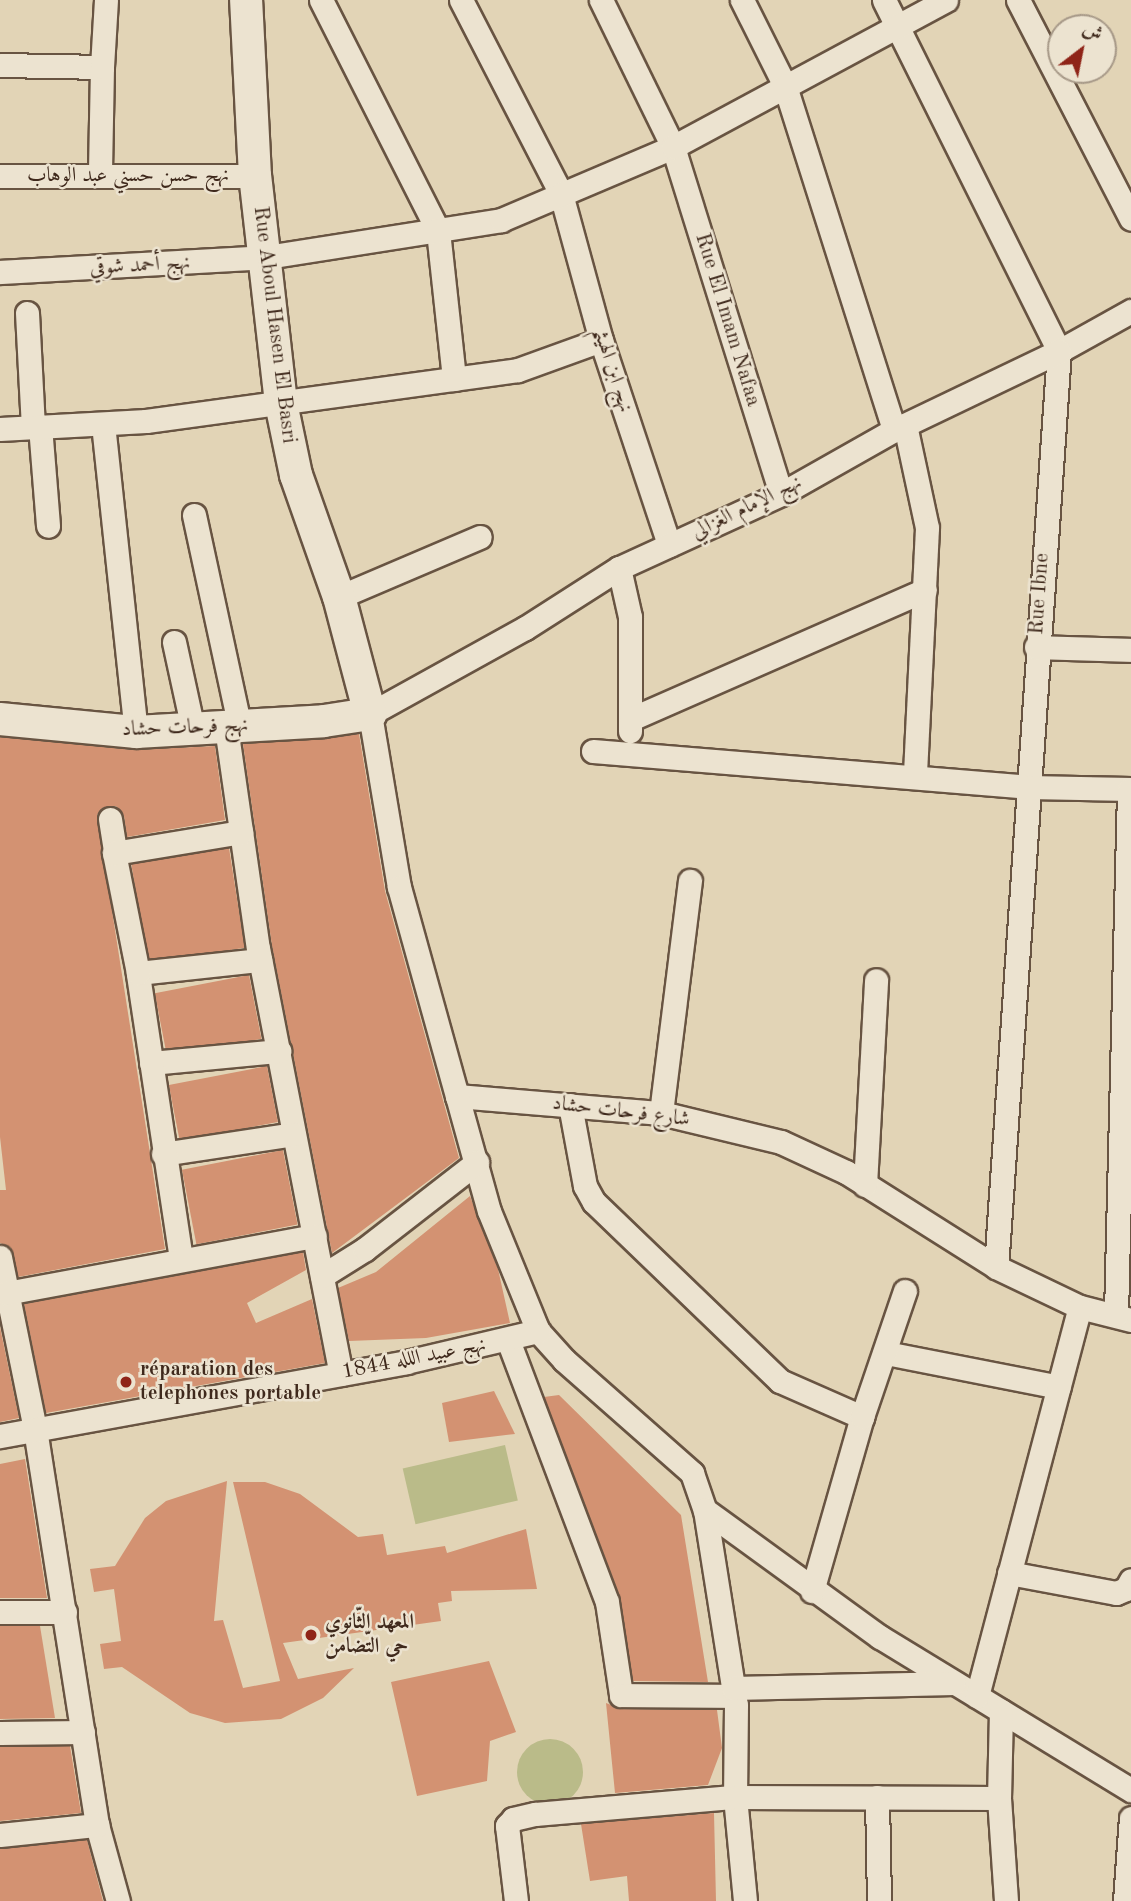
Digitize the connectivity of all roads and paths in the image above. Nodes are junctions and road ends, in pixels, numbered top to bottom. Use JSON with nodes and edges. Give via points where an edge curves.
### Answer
{"nodes":[{"id":1,"x":106,"y":0,"type":"edge"},
{"id":2,"x":246,"y":0,"type":"edge"},
{"id":3,"x":321,"y":0,"type":"edge"},
{"id":4,"x":461,"y":0,"type":"edge"},
{"id":5,"x":601,"y":0,"type":"edge"},
{"id":6,"x":742,"y":0,"type":"edge"},
{"id":7,"x":884,"y":0,"type":"edge"},
{"id":8,"x":946,"y":0,"type":"edge"},
{"id":9,"x":1018,"y":0,"type":"edge"},
{"id":10,"x":898,"y":27,"type":"junction"},
{"id":11,"x":0,"y":65,"type":"edge"},
{"id":12,"x":102,"y":67,"type":"junction"},
{"id":13,"x":785,"y":86,"type":"junction"},
{"id":14,"x":673,"y":147,"type":"junction"},
{"id":15,"x":100,"y":174,"type":"junction"},
{"id":16,"x":0,"y":176,"type":"edge"},
{"id":17,"x":256,"y":176,"type":"junction"},
{"id":18,"x":561,"y":194,"type":"junction"},
{"id":19,"x":1131,"y":219,"type":"edge"},
{"id":20,"x":438,"y":231,"type":"junction"},
{"id":21,"x":273,"y":256,"type":"junction"},
{"id":22,"x":0,"y":272,"type":"edge"},
{"id":23,"x":1131,"y":311,"type":"edge"},
{"id":24,"x":27,"y":313,"type":"dead end"},
{"id":25,"x":601,"y":340,"type":"junction"},
{"id":26,"x":1059,"y":351,"type":"junction"},
{"id":27,"x":454,"y":379,"type":"junction"},
{"id":28,"x":281,"y":403,"type":"junction"},
{"id":29,"x":103,"y":424,"type":"junction"},
{"id":30,"x":36,"y":427,"type":"junction"},
{"id":31,"x":899,"y":428,"type":"junction"},
{"id":32,"x":0,"y":429,"type":"edge"},
{"id":33,"x":781,"y":494,"type":"junction"},
{"id":34,"x":194,"y":515,"type":"dead end"},
{"id":35,"x":48,"y":526,"type":"dead end"},
{"id":36,"x":480,"y":537,"type":"dead end"},
{"id":37,"x":669,"y":545,"type":"junction"},
{"id":38,"x":619,"y":568,"type":"junction"},
{"id":39,"x":925,"y":590,"type":"junction"},
{"id":40,"x":339,"y":597,"type":"junction"},
{"id":41,"x":174,"y":642,"type":"dead end"},
{"id":42,"x":1036,"y":647,"type":"junction"},
{"id":43,"x":1131,"y":650,"type":"edge"},
{"id":44,"x":370,"y":715,"type":"junction"},
{"id":45,"x":0,"y":719,"type":"edge"},
{"id":46,"x":631,"y":719,"type":"junction"},
{"id":47,"x":233,"y":727,"type":"junction"},
{"id":48,"x":192,"y":729,"type":"junction"},
{"id":49,"x":136,"y":732,"type":"junction"},
{"id":50,"x":593,"y":751,"type":"dead end"},
{"id":51,"x":628,"y":752,"type":"junction"},
{"id":52,"x":915,"y":776,"type":"junction"},
{"id":53,"x":1028,"y":787,"type":"junction"},
{"id":54,"x":1130,"y":789,"type":"edge"},
{"id":55,"x":110,"y":819,"type":"dead end"},
{"id":56,"x":241,"y":832,"type":"junction"},
{"id":57,"x":115,"y":851,"type":"junction"},
{"id":58,"x":690,"y":881,"type":"dead end"},
{"id":59,"x":260,"y":960,"type":"junction"},
{"id":60,"x":138,"y":973,"type":"junction"},
{"id":61,"x":876,"y":980,"type":"dead end"},
{"id":62,"x":279,"y":1051,"type":"junction"},
{"id":63,"x":151,"y":1063,"type":"junction"},
{"id":64,"x":457,"y":1096,"type":"junction"},
{"id":65,"x":569,"y":1105,"type":"junction"},
{"id":66,"x":661,"y":1113,"type":"junction"},
{"id":67,"x":293,"y":1134,"type":"junction"},
{"id":68,"x":163,"y":1154,"type":"junction"},
{"id":69,"x":477,"y":1162,"type":"junction"},
{"id":70,"x":865,"y":1185,"type":"junction"},
{"id":71,"x":315,"y":1236,"type":"junction"},
{"id":72,"x":0,"y":1257,"type":"edge"},
{"id":73,"x":181,"y":1259,"type":"junction"},
{"id":74,"x":996,"y":1267,"type":"junction"},
{"id":75,"x":322,"y":1276,"type":"junction"},
{"id":76,"x":905,"y":1291,"type":"dead end"},
{"id":77,"x":6,"y":1293,"type":"junction"},
{"id":78,"x":1080,"y":1307,"type":"junction"},
{"id":79,"x":1123,"y":1317,"type":"edge"},
{"id":80,"x":6,"y":1325,"type":"edge"},
{"id":81,"x":538,"y":1331,"type":"junction"},
{"id":82,"x":508,"y":1340,"type":"junction"},
{"id":83,"x":886,"y":1353,"type":"junction"},
{"id":84,"x":341,"y":1374,"type":"junction"},
{"id":85,"x":1059,"y":1387,"type":"junction"},
{"id":86,"x":862,"y":1417,"type":"junction"},
{"id":87,"x":35,"y":1429,"type":"junction"},
{"id":88,"x":0,"y":1436,"type":"edge"},
{"id":89,"x":705,"y":1510,"type":"junction"},
{"id":90,"x":1009,"y":1573,"type":"junction"},
{"id":91,"x":1131,"y":1580,"type":"edge"},
{"id":92,"x":812,"y":1591,"type":"junction"},
{"id":93,"x":0,"y":1612,"type":"edge"},
{"id":94,"x":65,"y":1612,"type":"junction"},
{"id":95,"x":955,"y":1683,"type":"junction"},
{"id":96,"x":734,"y":1692,"type":"junction"},
{"id":97,"x":977,"y":1696,"type":"junction"},
{"id":98,"x":1001,"y":1711,"type":"junction"},
{"id":99,"x":83,"y":1732,"type":"junction"},
{"id":100,"x":0,"y":1733,"type":"edge"},
{"id":101,"x":1131,"y":1790,"type":"edge"},
{"id":102,"x":735,"y":1797,"type":"junction"},
{"id":103,"x":877,"y":1797,"type":"junction"},
{"id":104,"x":999,"y":1798,"type":"junction"},
{"id":105,"x":1131,"y":1818,"type":"edge"},
{"id":106,"x":97,"y":1825,"type":"junction"},
{"id":107,"x":0,"y":1835,"type":"edge"},
{"id":108,"x":118,"y":1901,"type":"edge"},
{"id":109,"x":516,"y":1901,"type":"edge"},
{"id":110,"x":745,"y":1901,"type":"edge"},
{"id":111,"x":879,"y":1901,"type":"edge"},
{"id":112,"x":1006,"y":1901,"type":"edge"},
{"id":113,"x":1125,"y":1901,"type":"edge"}],
"edges":[{"from":1,"to":12,"type":"street"},
{"from":2,"to":17,"type":"street","name":"Rue Aboul Hasen El Basri"},
{"from":3,"to":20,"type":"street"},
{"from":4,"to":18,"type":"street","name":"نهج ابن الهيثم"},
{"from":5,"to":14,"type":"street","name":"Rue El Imam Nafaa"},
{"from":6,"to":13,"type":"street"},
{"from":7,"to":10,"type":"street"},
{"from":8,"to":10,"type":"street","name":"نهج أحمد شوقي"},
{"from":9,"to":19,"type":"street"},
{"from":10,"to":13,"type":"street","name":"نهج أحمد شوقي"},
{"from":10,"to":26,"type":"street"},
{"from":11,"to":12,"type":"street"},
{"from":12,"to":15,"type":"street"},
{"from":13,"to":14,"type":"street","name":"نهج أحمد شوقي"},
{"from":13,"to":31,"type":"street"},
{"from":14,"to":18,"type":"street","name":"نهج أحمد شوقي"},
{"from":14,"to":33,"type":"street","name":"Rue El Imam Nafaa"},
{"from":15,"to":16,"type":"street","name":"نهج حسن حسني عبد الوهاب"},
{"from":15,"to":17,"type":"street","name":"نهج حسن حسني عبد الوهاب"},
{"from":17,"to":21,"type":"street","name":"Rue Aboul Hasen El Basri"},
{"from":18,"to":20,"type":"street","name":"نهج أحمد شوقي","via":[[519,215]]},
{"from":18,"to":25,"type":"street","name":"نهج ابن الهيثم"},
{"from":20,"to":21,"type":"street","name":"نهج أحمد شوقي"},
{"from":20,"to":27,"type":"street"},
{"from":21,"to":22,"type":"street","name":"نهج أحمد شوقي"},
{"from":21,"to":28,"type":"street","name":"Rue Aboul Hasen El Basri"},
{"from":23,"to":26,"type":"street","name":"نهج الإمام الغزالي"},
{"from":24,"to":30,"type":"street"},
{"from":25,"to":27,"type":"street","via":[[518,370]]},
{"from":25,"to":37,"type":"street","name":"نهج ابن الهيثم"},
{"from":26,"to":31,"type":"street","name":"نهج الإمام الغزالي"},
{"from":26,"to":42,"type":"street","name":"Rue Ibne"},
{"from":27,"to":28,"type":"street"},
{"from":28,"to":29,"type":"street"},
{"from":28,"to":40,"type":"street","name":"Rue Aboul Hasen El Basri","via":[[296,475]]},
{"from":29,"to":30,"type":"street"},
{"from":29,"to":49,"type":"street"},
{"from":30,"to":32,"type":"street"},
{"from":30,"to":35,"type":"street"},
{"from":31,"to":33,"type":"street","name":"نهج الإمام الغزالي"},
{"from":31,"to":39,"type":"street","via":[[925,516]]},
{"from":33,"to":37,"type":"street","name":"نهج الإمام الغزالي"},
{"from":34,"to":47,"type":"street"},
{"from":36,"to":40,"type":"street"},
{"from":37,"to":38,"type":"street","name":"نهج الإمام الغزالي"},
{"from":38,"to":44,"type":"street","name":"نهج الإمام الغزالي","via":[[525,628]]},
{"from":38,"to":46,"type":"street","via":[[629,598]]},
{"from":39,"to":46,"type":"street"},
{"from":39,"to":52,"type":"street"},
{"from":40,"to":44,"type":"street","name":"Rue Aboul Hasen El Basri"},
{"from":41,"to":48,"type":"street"},
{"from":42,"to":43,"type":"street"},
{"from":42,"to":53,"type":"street","name":"Rue Ibne"},
{"from":44,"to":47,"type":"street","name":"نهج فرحات حشاد"},
{"from":44,"to":64,"type":"street","via":[[399,887]]},
{"from":45,"to":49,"type":"street","name":"نهج فرحات حشاد"},
{"from":46,"to":51,"type":"street"},
{"from":47,"to":48,"type":"street","name":"نهج فرحات حشاد"},
{"from":47,"to":56,"type":"street"},
{"from":48,"to":49,"type":"street","name":"نهج فرحات حشاد"},
{"from":50,"to":51,"type":"street"},
{"from":51,"to":52,"type":"street"},
{"from":52,"to":53,"type":"street"},
{"from":53,"to":54,"type":"street"},
{"from":53,"to":74,"type":"street","name":"Rue Ibne"},
{"from":54,"to":79,"type":"street"},
{"from":55,"to":57,"type":"street"},
{"from":56,"to":57,"type":"street"},
{"from":56,"to":59,"type":"street"},
{"from":57,"to":60,"type":"street"},
{"from":58,"to":66,"type":"street"},
{"from":59,"to":60,"type":"street"},
{"from":59,"to":62,"type":"street"},
{"from":60,"to":63,"type":"street"},
{"from":61,"to":70,"type":"street"},
{"from":62,"to":63,"type":"street"},
{"from":62,"to":67,"type":"street"},
{"from":63,"to":68,"type":"street"},
{"from":64,"to":65,"type":"street","name":"شارع فرحات حشاد"},
{"from":64,"to":69,"type":"street"},
{"from":65,"to":66,"type":"street","name":"شارع فرحات حشاد"},
{"from":65,"to":86,"type":"street","via":[[585,1186],[594,1202],[780,1381]]},
{"from":66,"to":70,"type":"street","name":"شارع فرحات حشاد","via":[[781,1142]]},
{"from":67,"to":68,"type":"street"},
{"from":67,"to":71,"type":"street"},
{"from":68,"to":73,"type":"street"},
{"from":69,"to":75,"type":"street","via":[[373,1243]]},
{"from":69,"to":81,"type":"street","via":[[496,1230]]},
{"from":70,"to":74,"type":"street","name":"شارع فرحات حشاد"},
{"from":71,"to":73,"type":"street"},
{"from":71,"to":75,"type":"street"},
{"from":72,"to":77,"type":"street"},
{"from":73,"to":77,"type":"street"},
{"from":74,"to":78,"type":"street","name":"شارع فرحات حشاد"},
{"from":75,"to":84,"type":"street"},
{"from":76,"to":83,"type":"street"},
{"from":77,"to":80,"type":"street"},
{"from":78,"to":79,"type":"street","name":"شارع فرحات حشاد"},
{"from":78,"to":85,"type":"street"},
{"from":80,"to":87,"type":"street"},
{"from":81,"to":82,"type":"street","name":"نهج عبيد اللله 1844"},
{"from":81,"to":89,"type":"street","via":[[564,1360],[692,1473]]},
{"from":82,"to":84,"type":"street","name":"نهج عبيد اللله 1844"},
{"from":82,"to":96,"type":"street","via":[[607,1602],[621,1695]]},
{"from":83,"to":85,"type":"street"},
{"from":83,"to":86,"type":"street"},
{"from":84,"to":87,"type":"street","name":"نهج عبيد اللله 1844"},
{"from":85,"to":90,"type":"street"},
{"from":86,"to":92,"type":"street"},
{"from":87,"to":88,"type":"street","name":"نهج عبيد اللله 1844"},
{"from":87,"to":94,"type":"street"},
{"from":89,"to":92,"type":"street"},
{"from":89,"to":96,"type":"street"},
{"from":90,"to":91,"type":"street","via":[[1116,1592],[1126,1589]]},
{"from":90,"to":97,"type":"street"},
{"from":92,"to":95,"type":"street"},
{"from":93,"to":94,"type":"street"},
{"from":94,"to":99,"type":"street"},
{"from":95,"to":96,"type":"street"},
{"from":95,"to":97,"type":"street"},
{"from":96,"to":102,"type":"street"},
{"from":97,"to":98,"type":"street"},
{"from":98,"to":101,"type":"street"},
{"from":98,"to":104,"type":"street"},
{"from":99,"to":100,"type":"street"},
{"from":99,"to":106,"type":"street"},
{"from":102,"to":103,"type":"street"},
{"from":102,"to":109,"type":"street","via":[[588,1807],[513,1819],[505,1837]]},
{"from":102,"to":110,"type":"street"},
{"from":103,"to":104,"type":"street"},
{"from":103,"to":111,"type":"street"},
{"from":104,"to":112,"type":"street"},
{"from":105,"to":113,"type":"street"},
{"from":106,"to":107,"type":"street"},
{"from":106,"to":108,"type":"street"}]}
